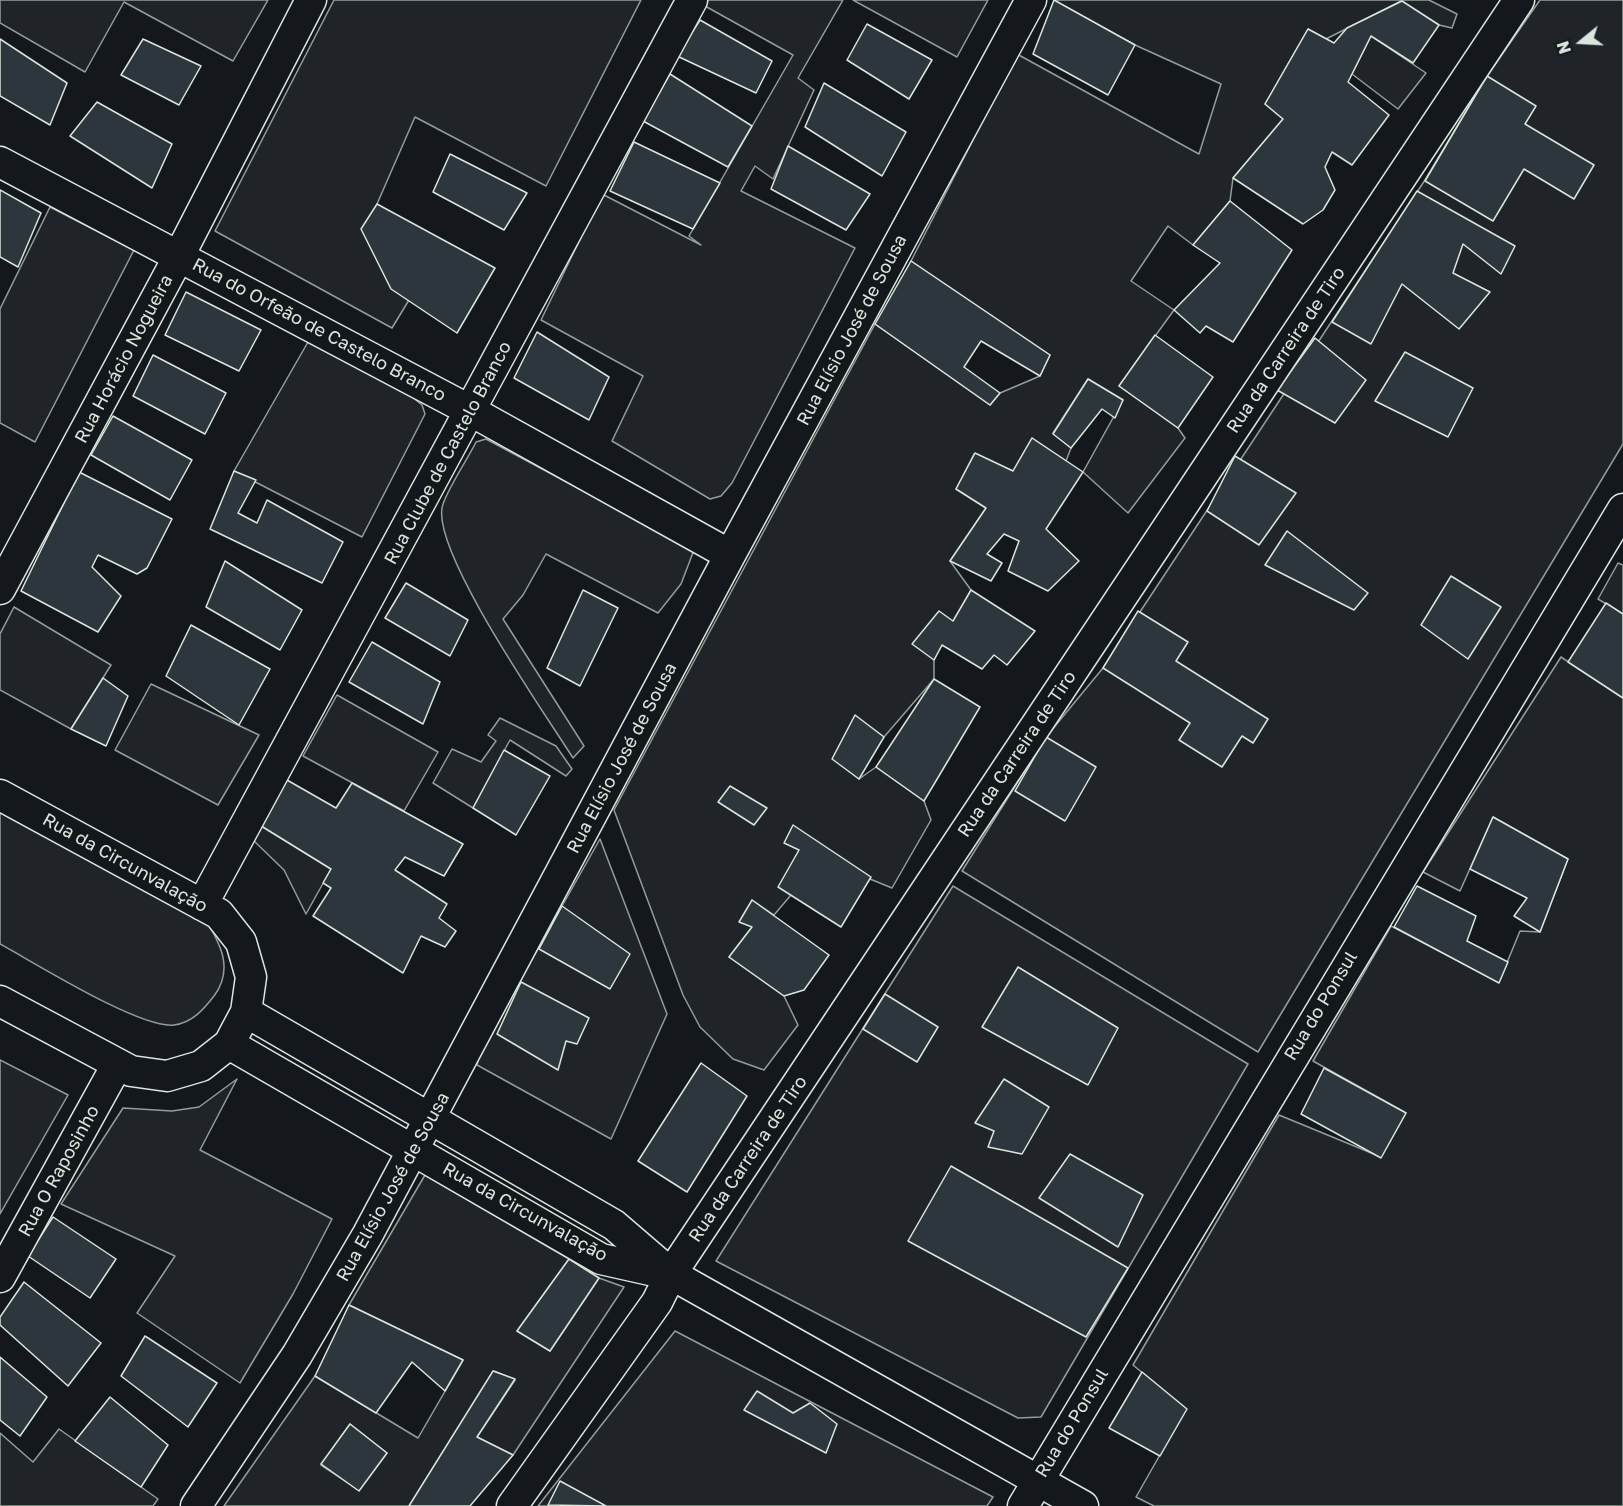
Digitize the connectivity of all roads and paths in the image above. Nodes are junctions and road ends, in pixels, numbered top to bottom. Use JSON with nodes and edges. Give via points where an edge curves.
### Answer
{"nodes":[{"id":1,"x":311,"y":0,"type":"edge"},
{"id":2,"x":692,"y":0,"type":"edge"},
{"id":3,"x":1031,"y":0,"type":"edge"},
{"id":4,"x":1519,"y":0,"type":"edge"},
{"id":5,"x":0,"y":162,"type":"edge"},
{"id":6,"x":179,"y":256,"type":"junction"},
{"id":7,"x":471,"y":411,"type":"junction"},
{"id":8,"x":1623,"y":509,"type":"edge"},
{"id":9,"x":730,"y":555,"type":"junction"},
{"id":10,"x":0,"y":589,"type":"edge"},
{"id":11,"x":0,"y":795,"type":"edge"},
{"id":12,"x":202,"y":905,"type":"junction"},
{"id":13,"x":0,"y":1001,"type":"edge"},
{"id":14,"x":246,"y":1012,"type":"junction"},
{"id":15,"x":229,"y":1044,"type":"junction"},
{"id":16,"x":117,"y":1065,"type":"junction"},
{"id":17,"x":431,"y":1119,"type":"junction"},
{"id":18,"x":414,"y":1150,"type":"junction"},
{"id":19,"x":671,"y":1274,"type":"junction"},
{"id":20,"x":0,"y":1277,"type":"edge"},
{"id":21,"x":1038,"y":1480,"type":"junction"},
{"id":22,"x":196,"y":1506,"type":"edge"},
{"id":23,"x":512,"y":1506,"type":"edge"},
{"id":24,"x":1023,"y":1506,"type":"edge"},
{"id":25,"x":1083,"y":1506,"type":"edge"}],
"edges":[{"from":1,"to":6,"type":"street","name":"Rua Horácio Nogueira"},
{"from":2,"to":7,"type":"street","name":"Rua Clube de Castelo Branco"},
{"from":3,"to":9,"type":"street","name":"Rua Elísio José de Sousa"},
{"from":4,"to":19,"type":"street","name":"Rua da Carreira de Tiro"},
{"from":5,"to":6,"type":"street","name":"Rua do Orfeão de Castelo Branco"},
{"from":6,"to":7,"type":"street","name":"Rua do Orfeão de Castelo Branco"},
{"from":6,"to":10,"type":"street","name":"Rua Horácio Nogueira"},
{"from":7,"to":9,"type":"street","name":"Rua do Orfeão de Castelo Branco"},
{"from":7,"to":12,"type":"street","name":"Rua Clube de Castelo Branco"},
{"from":8,"to":21,"type":"street","name":"Rua do Ponsul"},
{"from":9,"to":17,"type":"street","name":"Rua Elísio José de Sousa"},
{"from":11,"to":12,"type":"street","name":"Rua da Circunvalação"},
{"from":12,"to":14,"type":"street","name":"Rua da Circunvalação","via":[[219,914],[240,942],[250,977]]},
{"from":13,"to":16,"type":"street","name":"Rua da Circunvalação"},
{"from":14,"to":15,"type":"street","name":"Rua da Circunvalação"},
{"from":14,"to":17,"type":"street","name":"Rua da Circunvalação"},
{"from":15,"to":16,"type":"street","name":"Rua da Circunvalação","via":[[201,1066],[167,1076]]},
{"from":15,"to":18,"type":"street","name":"Rua da Circunvalação"},
{"from":16,"to":20,"type":"street","name":"Rua O Raposinho"},
{"from":17,"to":18,"type":"street","name":"Rua Elísio José de Sousa"},
{"from":17,"to":19,"type":"street","name":"Rua da Circunvalação","via":[[614,1225]]},
{"from":18,"to":19,"type":"street","name":"Rua da Circunvalação","via":[[602,1259]]},
{"from":18,"to":22,"type":"street","name":"Rua Elísio José de Sousa","via":[[297,1355]]},
{"from":19,"to":21,"type":"street","name":"Rua da Circunvalação"},
{"from":19,"to":23,"type":"street","name":"Rua da Carreira de Tiro","via":[[657,1302]]},
{"from":21,"to":24,"type":"street","name":"Rua do Ponsul"},
{"from":21,"to":25,"type":"street","name":"Rua da Circunvalação"}]}
